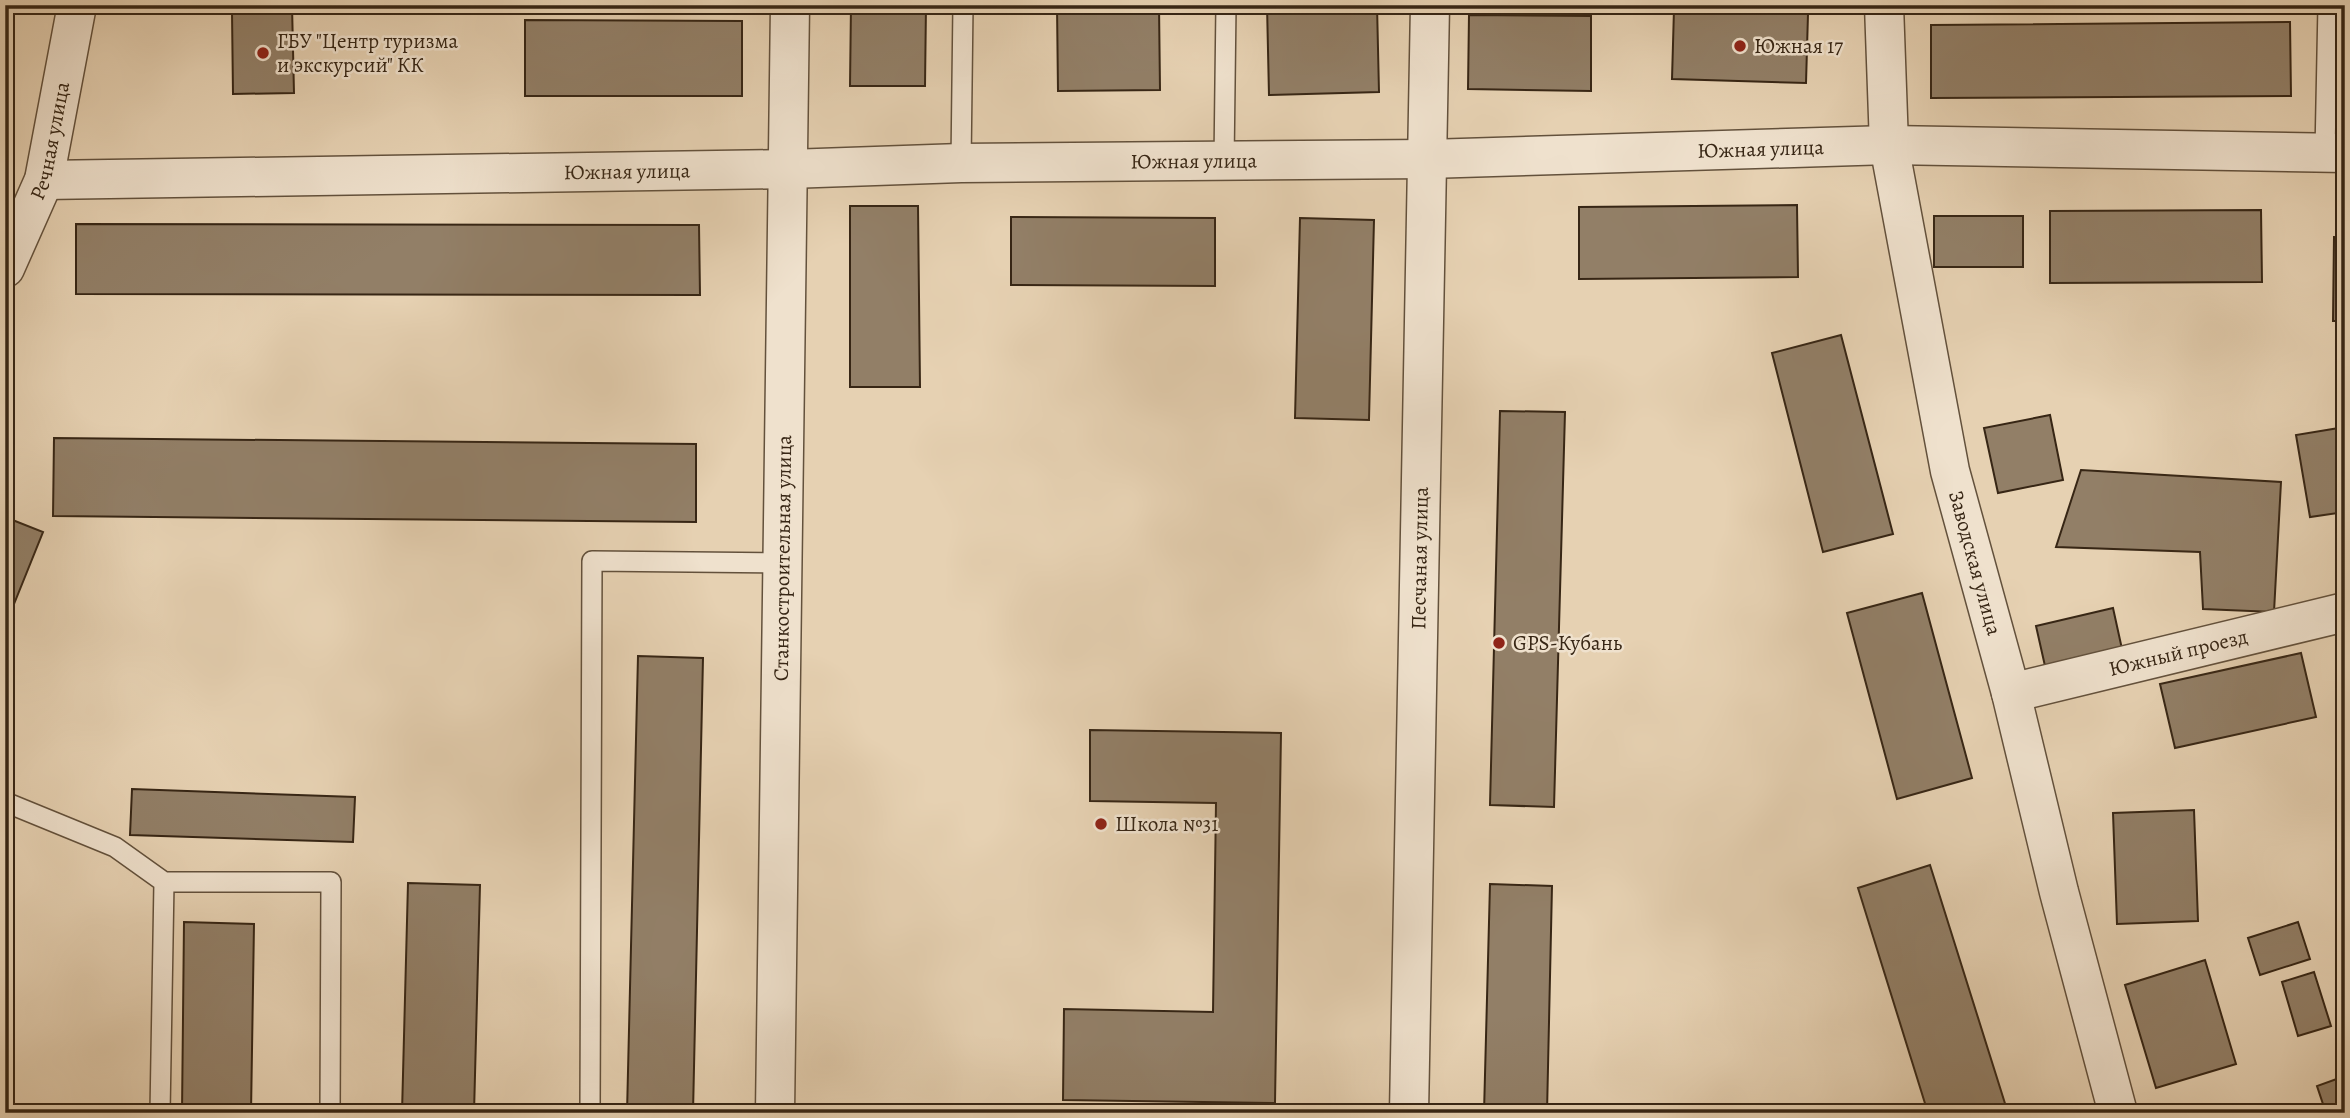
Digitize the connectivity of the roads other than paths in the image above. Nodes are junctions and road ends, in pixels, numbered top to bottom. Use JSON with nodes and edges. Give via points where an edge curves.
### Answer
{"nodes":[{"id":1,"x":77,"y":5,"type":"edge"},
{"id":2,"x":790,"y":5,"type":"edge"},
{"id":3,"x":963,"y":5,"type":"edge"},
{"id":4,"x":1226,"y":5,"type":"edge"},
{"id":5,"x":1430,"y":5,"type":"edge"},
{"id":6,"x":1884,"y":5,"type":"edge"},
{"id":7,"x":2328,"y":5,"type":"edge"},
{"id":8,"x":1889,"y":145,"type":"junction"},
{"id":9,"x":2335,"y":153,"type":"edge"},
{"id":10,"x":1429,"y":159,"type":"junction"},
{"id":11,"x":1224,"y":162,"type":"junction"},
{"id":12,"x":961,"y":163,"type":"junction"},
{"id":13,"x":789,"y":169,"type":"junction"},
{"id":14,"x":44,"y":180,"type":"junction"},
{"id":15,"x":5,"y":268,"type":"edge"},
{"id":16,"x":783,"y":563,"type":"junction"},
{"id":17,"x":2345,"y":612,"type":"edge"},
{"id":18,"x":2011,"y":693,"type":"junction"},
{"id":19,"x":5,"y":802,"type":"edge"},
{"id":20,"x":164,"y":882,"type":"junction"},
{"id":21,"x":160,"y":1113,"type":"edge"},
{"id":22,"x":330,"y":1113,"type":"edge"},
{"id":23,"x":590,"y":1113,"type":"edge"},
{"id":24,"x":775,"y":1113,"type":"edge"},
{"id":25,"x":1409,"y":1113,"type":"edge"},
{"id":26,"x":2118,"y":1113,"type":"edge"}],
"edges":[{"from":1,"to":14,"type":"street","name":"Речная улица"},
{"from":2,"to":13,"type":"street","name":"Станкостроительная улица"},
{"from":3,"to":12,"type":"lane"},
{"from":4,"to":11,"type":"lane"},
{"from":5,"to":10,"type":"street","name":"Песчаная улица"},
{"from":6,"to":8,"type":"street","name":"Заводская улица"},
{"from":7,"to":9,"type":"lane"},
{"from":8,"to":9,"type":"street","name":"Южная улица"},
{"from":8,"to":10,"type":"street","name":"Южная улица"},
{"from":8,"to":18,"type":"street","name":"Заводская улица","via":[[1950,471]]},
{"from":10,"to":11,"type":"street","name":"Южная улица"},
{"from":10,"to":25,"type":"street","name":"Песчаная улица"},
{"from":11,"to":12,"type":"street","name":"Южная улица"},
{"from":12,"to":13,"type":"street","name":"Южная улица"},
{"from":13,"to":14,"type":"street","name":"Южная улица"},
{"from":13,"to":16,"type":"street","name":"Станкостроительная улица"},
{"from":14,"to":15,"type":"street","name":"Речная улица"},
{"from":16,"to":23,"type":"lane","via":[[592,561]]},
{"from":16,"to":24,"type":"street","name":"Станкостроительная улица"},
{"from":17,"to":18,"type":"street","name":"Южный проезд"},
{"from":18,"to":26,"type":"street","name":"Заводская улица"},
{"from":19,"to":20,"type":"lane","via":[[115,847]]},
{"from":20,"to":21,"type":"lane"},
{"from":20,"to":22,"type":"lane","via":[[331,882]]}]}
